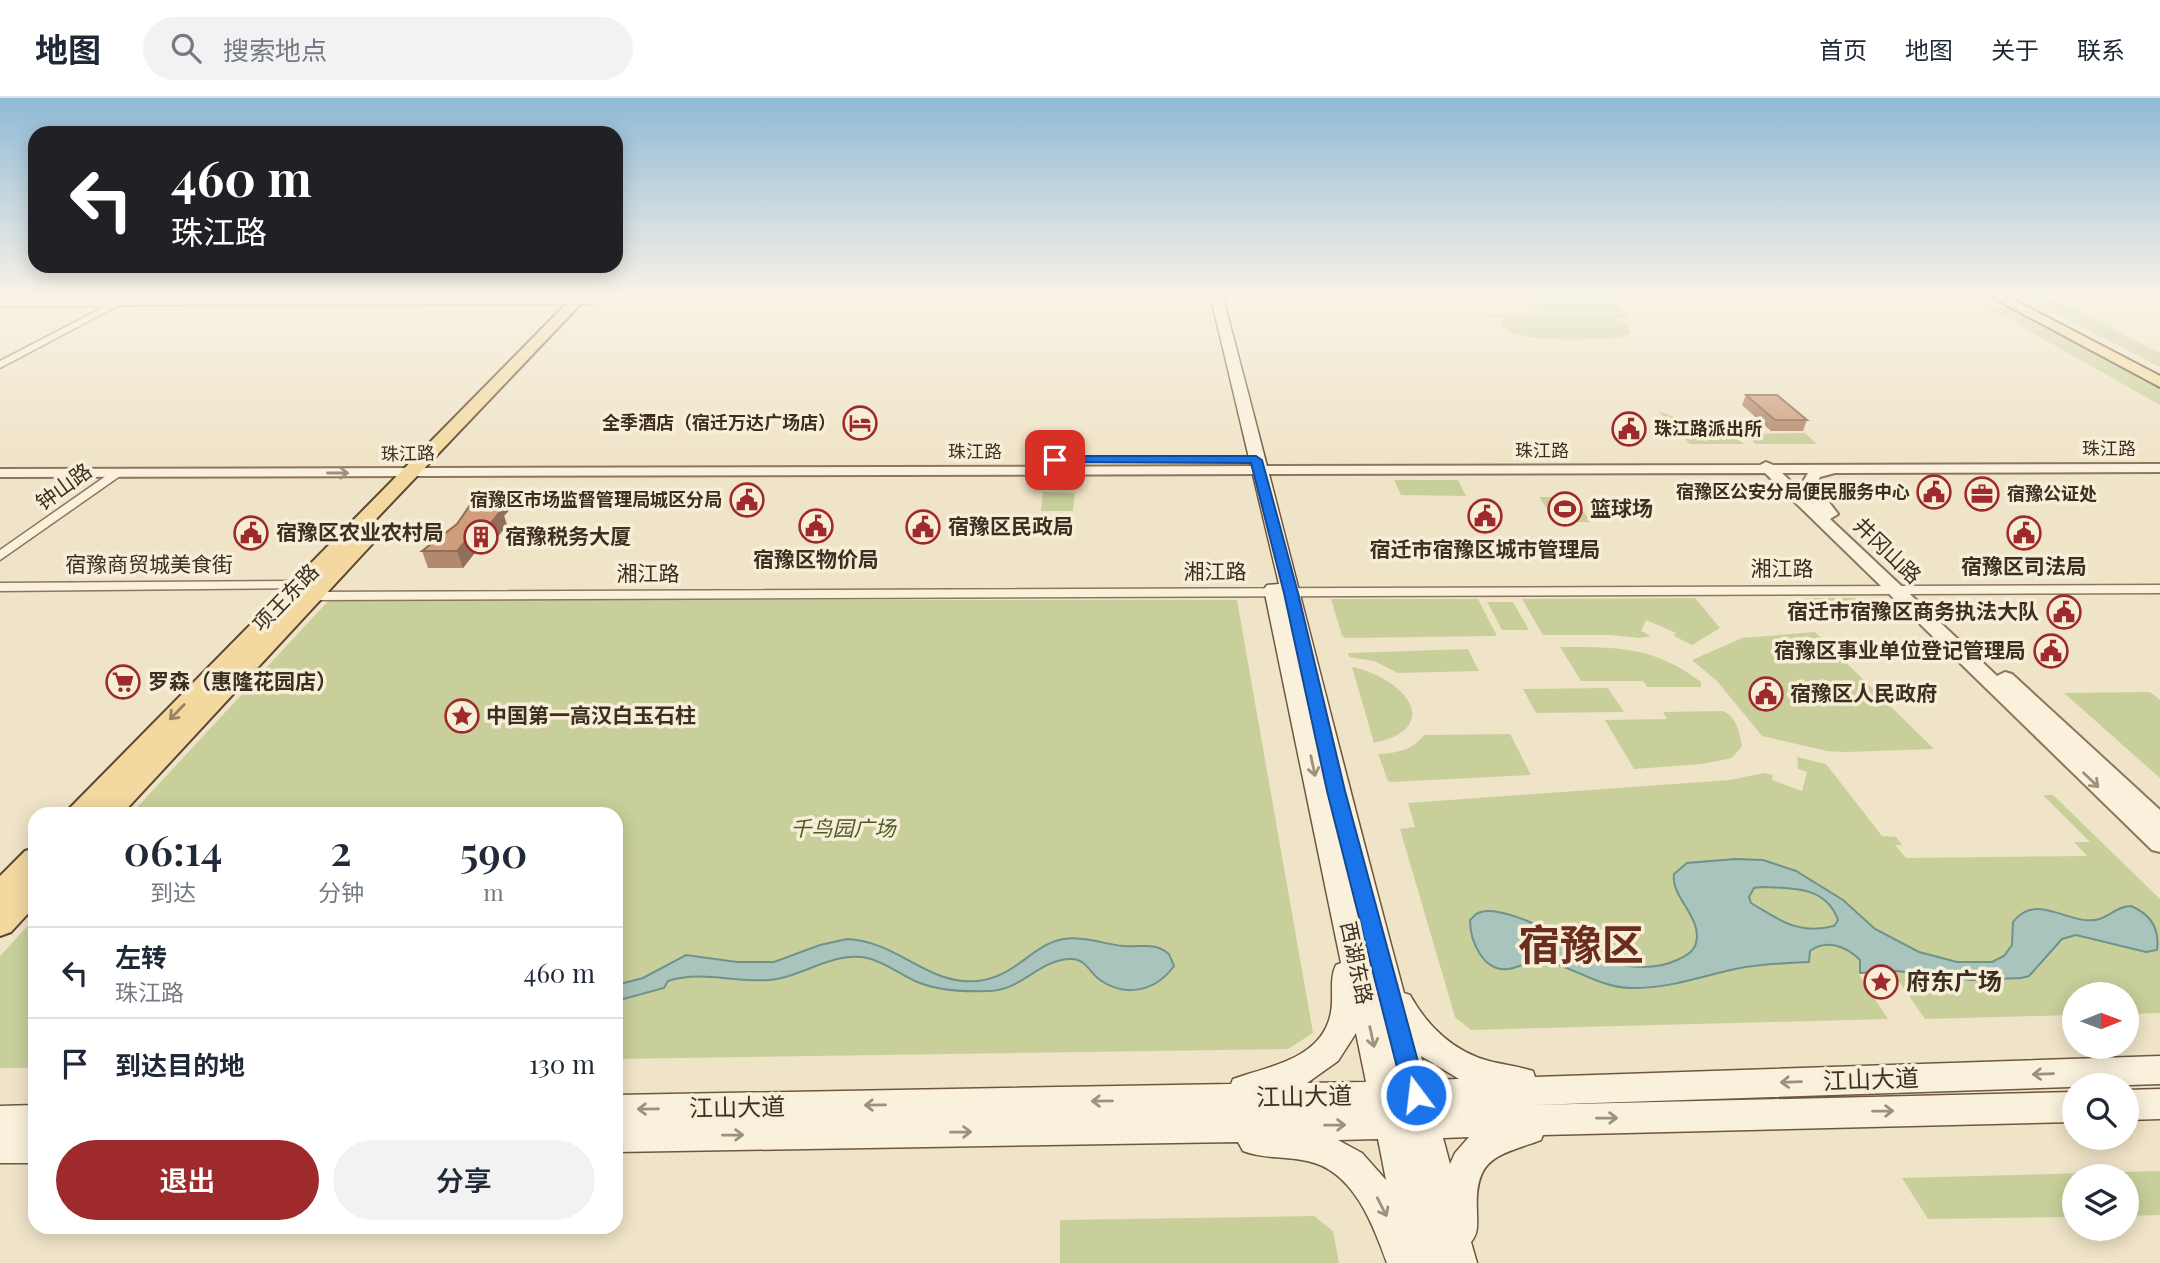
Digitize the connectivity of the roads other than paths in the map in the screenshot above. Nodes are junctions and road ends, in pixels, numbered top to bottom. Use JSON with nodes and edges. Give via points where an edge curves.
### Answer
{"nodes":[{"id":1,"x":31,"y":348,"type":"edge"},
{"id":2,"x":539,"y":348,"type":"edge"},
{"id":3,"x":1220,"y":348,"type":"edge"},
{"id":4,"x":1227,"y":348,"type":"edge"},
{"id":5,"x":2096,"y":348,"type":"edge"},
{"id":6,"x":2115,"y":348,"type":"edge"},
{"id":7,"x":0,"y":365,"type":"edge"},
{"id":8,"x":2160,"y":372,"type":"edge"},
{"id":9,"x":2160,"y":382,"type":"edge"},
{"id":10,"x":2160,"y":458,"type":"edge"},
{"id":11,"x":0,"y":461,"type":"edge"},
{"id":12,"x":1251,"y":465,"type":"junction"},
{"id":13,"x":1771,"y":466,"type":"junction"},
{"id":14,"x":425,"y":467,"type":"junction"},
{"id":15,"x":2160,"y":468,"type":"edge"},
{"id":16,"x":1699,"y":470,"type":"junction"},
{"id":17,"x":1836,"y":470,"type":"junction"},
{"id":18,"x":0,"y":473,"type":"edge"},
{"id":19,"x":116,"y":473,"type":"junction"},
{"id":20,"x":1831,"y":522,"type":"junction"},
{"id":21,"x":0,"y":556,"type":"edge"},
{"id":22,"x":0,"y":587,"type":"edge"},
{"id":23,"x":1903,"y":589,"type":"junction"},
{"id":24,"x":2160,"y":589,"type":"edge"},
{"id":25,"x":306,"y":590,"type":"junction"},
{"id":26,"x":1283,"y":593,"type":"junction"},
{"id":27,"x":85,"y":807,"type":"edge"},
{"id":28,"x":111,"y":807,"type":"edge"},
{"id":29,"x":2160,"y":823,"type":"edge"},
{"id":30,"x":2160,"y":844,"type":"edge"},
{"id":31,"x":28,"y":865,"type":"edge"},
{"id":32,"x":28,"y":894,"type":"edge"},
{"id":33,"x":0,"y":895,"type":"edge"},
{"id":34,"x":1345,"y":914,"type":"junction"},
{"id":35,"x":0,"y":924,"type":"edge"},
{"id":36,"x":1380,"y":961,"type":"junction"},
{"id":37,"x":2160,"y":1070,"type":"edge"},
{"id":38,"x":1629,"y":1088,"type":"junction"},
{"id":39,"x":1160,"y":1100,"type":"junction"},
{"id":40,"x":2160,"y":1104,"type":"edge"},
{"id":41,"x":2139,"y":1105,"type":"edge"},
{"id":42,"x":2062,"y":1107,"type":"edge"},
{"id":43,"x":623,"y":1110,"type":"edge"},
{"id":44,"x":1404,"y":1110,"type":"junction"},
{"id":45,"x":1571,"y":1119,"type":"junction"},
{"id":46,"x":1120,"y":1129,"type":"junction"},
{"id":47,"x":623,"y":1138,"type":"edge"},
{"id":48,"x":1406,"y":1263,"type":"edge"},
{"id":49,"x":1422,"y":1263,"type":"edge"},
{"id":50,"x":1458,"y":1263,"type":"edge"},
{"id":51,"x":1466,"y":1263,"type":"edge"}],
"edges":[{"from":1,"to":7,"type":"street"},
{"from":2,"to":14,"type":"main road","name":"项王东路"},
{"from":3,"to":12,"type":"main road","name":"西湖东路"},
{"from":4,"to":12,"type":"main road","name":"西湖东路"},
{"from":5,"to":9,"type":"main road"},
{"from":6,"to":8,"type":"main road"},
{"from":10,"to":13,"type":"street","name":"珠江路"},
{"from":11,"to":14,"type":"street","name":"珠江路"},
{"from":12,"to":13,"type":"street","name":"珠江路"},
{"from":12,"to":14,"type":"street","name":"珠江路"},
{"from":12,"to":16,"type":"street","name":"珠江路"},
{"from":12,"to":26,"type":"main road","name":"西湖东路"},
{"from":13,"to":16,"type":"street","name":"珠江路"},
{"from":13,"to":17,"type":"street","name":"珠江路"},
{"from":13,"to":20,"type":"street","name":"井冈山路"},
{"from":19,"to":14,"type":"street","name":"珠江路","one_way":true},
{"from":14,"to":25,"type":"main road","name":"项王东路"},
{"from":15,"to":17,"type":"street","name":"珠江路"},
{"from":16,"to":20,"type":"street","via":[[1769,482]]},
{"from":17,"to":20,"type":"street","via":[[1815,474],[1808,485]]},
{"from":18,"to":19,"type":"street","name":"珠江路"},
{"from":19,"to":21,"type":"street","name":"钟山路"},
{"from":20,"to":23,"type":"street","name":"井冈山路"},
{"from":22,"to":25,"type":"street","name":"宿豫商贸城美食街"},
{"from":23,"to":24,"type":"street","name":"湘江路"},
{"from":23,"to":26,"type":"street","name":"湘江路"},
{"from":23,"to":29,"type":"street","name":"井冈山路"},
{"from":23,"to":30,"type":"street","name":"井冈山路","one_way":true},
{"from":25,"to":26,"type":"street","name":"湘江路"},
{"from":25,"to":27,"type":"main road","name":"项王东路","one_way":true},
{"from":25,"to":28,"type":"main road","name":"项王东路"},
{"from":26,"to":34,"type":"main road","name":"西湖东路","one_way":true},
{"from":26,"to":36,"type":"main road","name":"西湖东路"},
{"from":31,"to":33,"type":"main road"},
{"from":32,"to":35,"type":"main road"},
{"from":34,"to":39,"type":"main road","via":[[1349,1001],[1343,1028],[1320,1057],[1262,1087]]},
{"from":34,"to":44,"type":"main road","name":"西湖东路","one_way":true},
{"from":36,"to":38,"type":"main road","via":[[1404,1014],[1421,1037],[1467,1069],[1507,1080]]},
{"from":36,"to":44,"type":"main road","name":"西湖东路"},
{"from":37,"to":38,"type":"main road","name":"江山大道","one_way":true},
{"from":38,"to":44,"type":"main road","name":"江山大道"},
{"from":39,"to":43,"type":"main road","name":"江山大道","one_way":true},
{"from":39,"to":44,"type":"main road","name":"江山大道"},
{"from":40,"to":41,"type":"main road"},
{"from":45,"to":42,"type":"main road","name":"江山大道","one_way":true},
{"from":44,"to":45,"type":"main road","name":"江山大道"},
{"from":46,"to":44,"type":"main road","name":"江山大道","one_way":true},
{"from":44,"to":49,"type":"main road","name":"西湖东路"},
{"from":44,"to":50,"type":"main road","name":"西湖东路"},
{"from":45,"to":51,"type":"main road","via":[[1497,1137],[1483,1146],[1461,1175],[1458,1218]]},
{"from":47,"to":46,"type":"main road","name":"江山大道","one_way":true},
{"from":46,"to":48,"type":"main road","one_way":true,"via":[[1318,1147],[1343,1159],[1379,1199]]}]}
